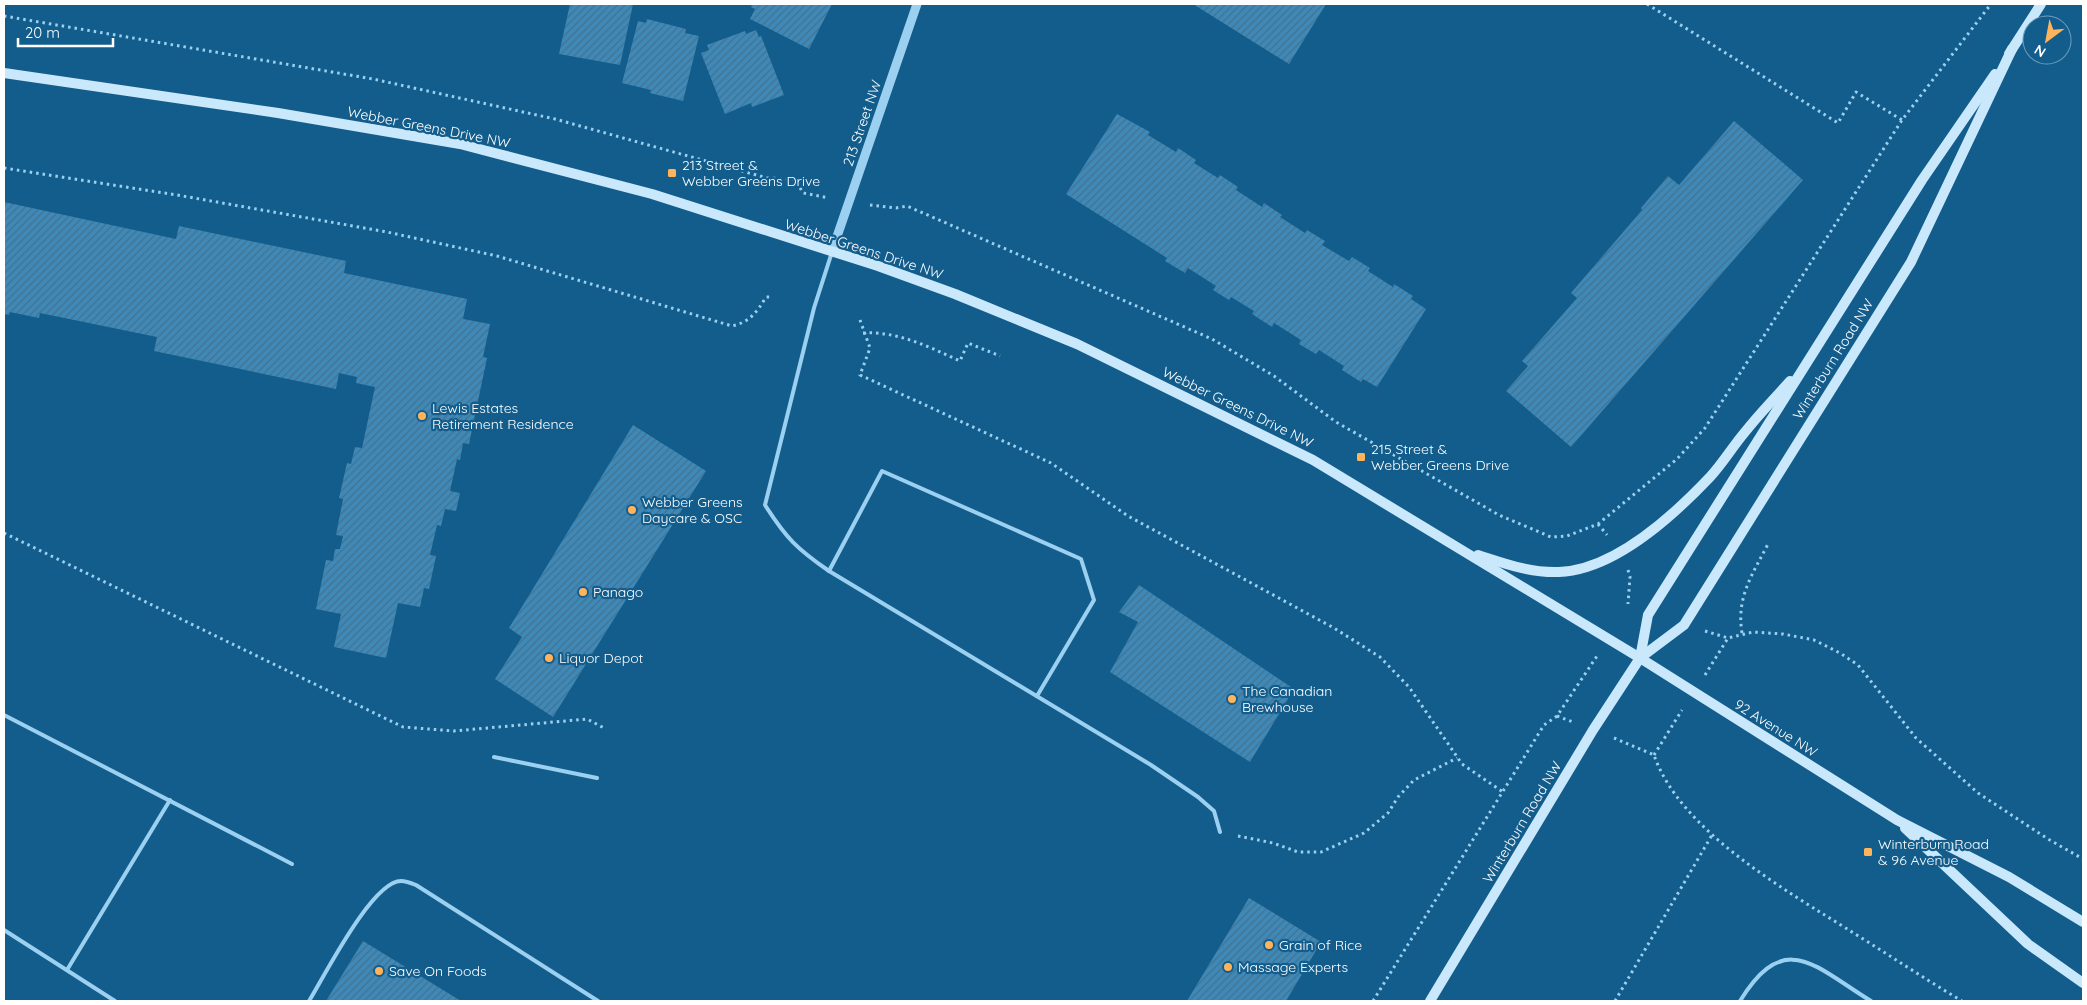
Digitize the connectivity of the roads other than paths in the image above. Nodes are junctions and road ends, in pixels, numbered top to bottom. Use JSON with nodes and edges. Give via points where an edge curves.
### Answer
{"nodes":[{"id":1,"x":917,"y":4,"type":"edge"},
{"id":2,"x":2041,"y":4,"type":"edge"},
{"id":3,"x":2012,"y":49,"type":"junction"},
{"id":4,"x":4,"y":73,"type":"edge"},
{"id":5,"x":832,"y":251,"type":"junction"},
{"id":6,"x":1809,"y":361,"type":"junction"},
{"id":7,"x":1463,"y":550,"type":"junction"},
{"id":8,"x":829,"y":571,"type":"junction"},
{"id":9,"x":1640,"y":658,"type":"junction"},
{"id":10,"x":1037,"y":696,"type":"junction"},
{"id":11,"x":4,"y":715,"type":"edge"},
{"id":12,"x":494,"y":757,"type":"dead end"},
{"id":13,"x":597,"y":778,"type":"dead end"},
{"id":14,"x":170,"y":800,"type":"junction"},
{"id":15,"x":1897,"y":820,"type":"junction"},
{"id":16,"x":1220,"y":832,"type":"road end"},
{"id":17,"x":292,"y":864,"type":"dead end"},
{"id":18,"x":2083,"y":922,"type":"edge"},
{"id":19,"x":4,"y":930,"type":"edge"},
{"id":20,"x":67,"y":970,"type":"junction"},
{"id":21,"x":2083,"y":983,"type":"edge"},
{"id":22,"x":116,"y":1001,"type":"edge"},
{"id":23,"x":309,"y":1001,"type":"edge"},
{"id":24,"x":598,"y":1001,"type":"edge"},
{"id":25,"x":1430,"y":1001,"type":"edge"},
{"id":26,"x":1740,"y":1001,"type":"edge"},
{"id":27,"x":1871,"y":1001,"type":"edge"}],
"edges":[{"from":1,"to":5,"type":"street","name":"213 Street NW"},
{"from":2,"to":3,"type":"main road","name":"Winterburn Road NW"},
{"from":3,"to":6,"type":"main road","name":"Winterburn Road NW","via":[[1922,180]]},
{"from":3,"to":9,"type":"main road","name":"Winterburn Road NW","via":[[1911,262],[1684,625]]},
{"from":4,"to":5,"type":"main road","name":"Webber Greens Drive NW","via":[[278,113],[460,144],[652,194]]},
{"from":5,"to":7,"type":"main road","name":"Webber Greens Drive NW","via":[[955,294],[1077,344],[1312,460]]},
{"from":5,"to":8,"type":"lane","via":[[814,308],[765,505],[799,551]]},
{"from":6,"to":7,"type":"main road","via":[[1745,432],[1711,476],[1676,510],[1618,552],[1583,569],[1560,572],[1529,571]]},
{"from":6,"to":9,"type":"main road","name":"Winterburn Road NW","via":[[1648,615]]},
{"from":7,"to":9,"type":"main road","name":"Webber Greens Drive NW"},
{"from":8,"to":10,"type":"lane"},
{"from":8,"to":10,"type":"lane","via":[[882,471],[1081,559],[1094,600]]},
{"from":9,"to":15,"type":"main road","name":"92 Avenue NW"},
{"from":9,"to":25,"type":"main road","name":"Winterburn Road NW"},
{"from":10,"to":16,"type":"lane","via":[[1198,797],[1214,811]]},
{"from":11,"to":14,"type":"lane"},
{"from":12,"to":13,"type":"lane"},
{"from":14,"to":17,"type":"lane"},
{"from":14,"to":20,"type":"lane"},
{"from":15,"to":18,"type":"main road","name":"92 Avenue NW","via":[[2010,877]]},
{"from":15,"to":21,"type":"main road","name":"92 Avenue NW","via":[[2028,944]]},
{"from":19,"to":20,"type":"lane"},
{"from":20,"to":22,"type":"lane"},
{"from":23,"to":24,"type":"lane","via":[[362,913],[381,890],[400,881],[416,884]]},
{"from":26,"to":27,"type":"lane","via":[[1753,980],[1772,963],[1788,958],[1806,962]]}]}
